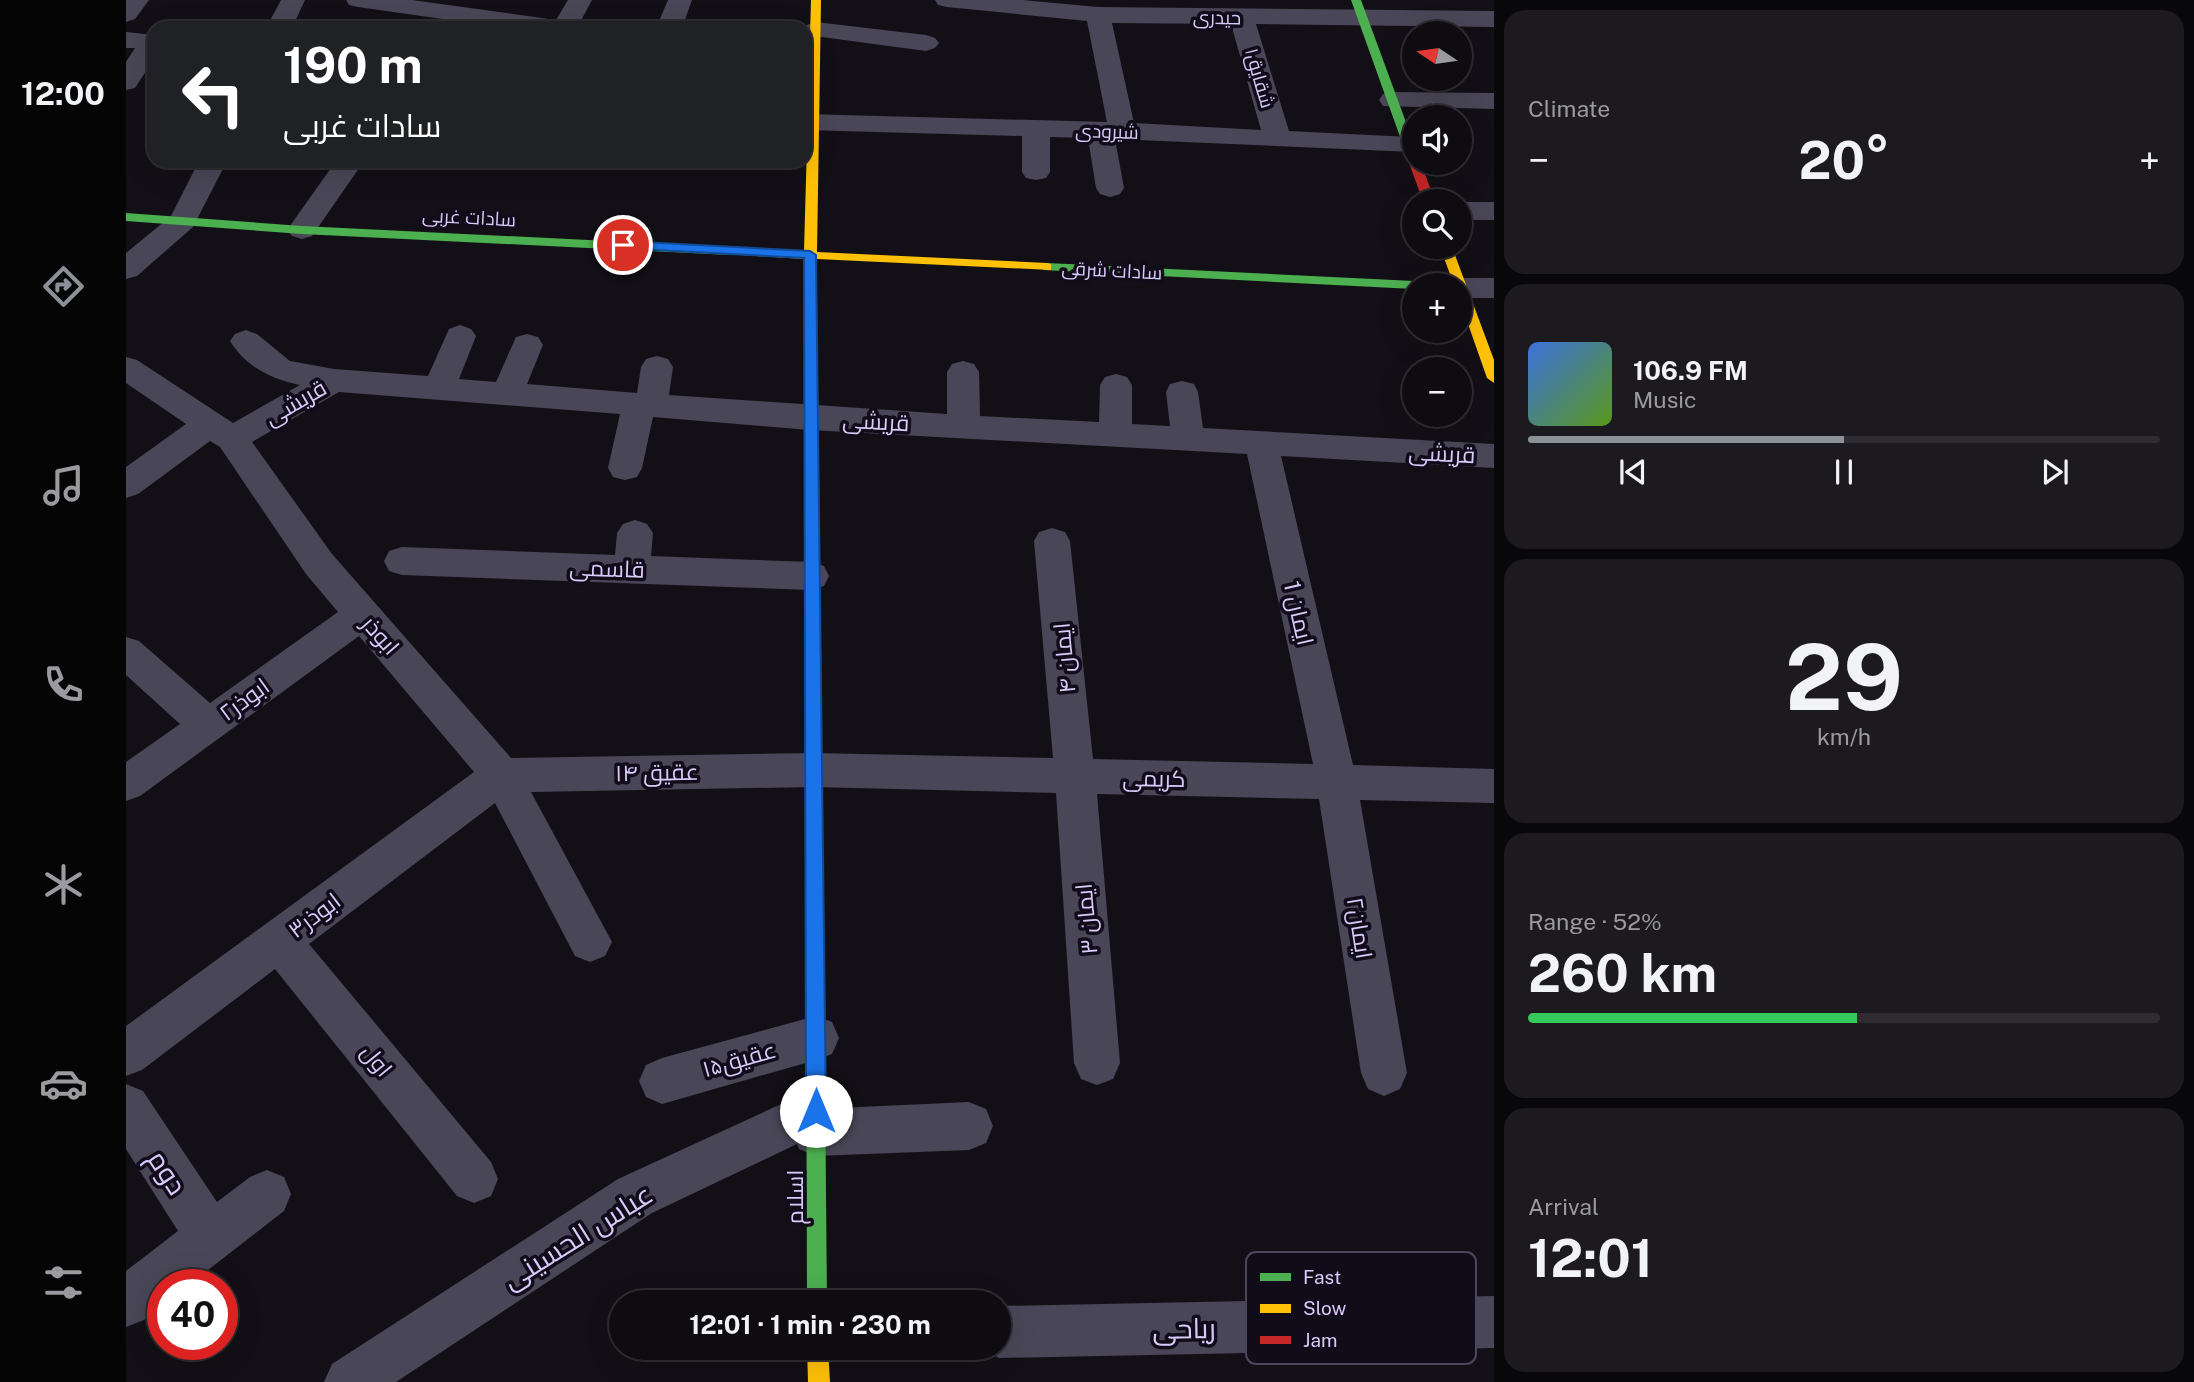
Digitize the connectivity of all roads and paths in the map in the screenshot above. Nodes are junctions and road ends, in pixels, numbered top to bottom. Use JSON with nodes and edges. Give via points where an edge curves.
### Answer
{"nodes":[{"id":1,"x":137,"y":0,"type":"edge"},
{"id":2,"x":293,"y":0,"type":"edge"},
{"id":3,"x":358,"y":0,"type":"edge"},
{"id":4,"x":580,"y":0,"type":"edge"},
{"id":5,"x":680,"y":0,"type":"edge"},
{"id":6,"x":816,"y":0,"type":"edge"},
{"id":7,"x":947,"y":0,"type":"edge"},
{"id":8,"x":984,"y":2,"type":"edge"},
{"id":9,"x":1359,"y":10,"type":"edge"},
{"id":10,"x":126,"y":14,"type":"edge"},
{"id":11,"x":453,"y":14,"type":"edge"},
{"id":12,"x":1098,"y":15,"type":"junction"},
{"id":13,"x":1242,"y":18,"type":"junction"},
{"id":14,"x":1494,"y":19,"type":"edge"},
{"id":15,"x":282,"y":21,"type":"edge"},
{"id":16,"x":508,"y":21,"type":"edge"},
{"id":17,"x":567,"y":21,"type":"edge"},
{"id":18,"x":672,"y":21,"type":"edge"},
{"id":19,"x":126,"y":40,"type":"edge"},
{"id":20,"x":147,"y":42,"type":"edge"},
{"id":21,"x":926,"y":43,"type":"dead end"},
{"id":22,"x":147,"y":50,"type":"edge"},
{"id":23,"x":813,"y":52,"type":"edge"},
{"id":24,"x":894,"y":60,"type":"dead end"},
{"id":25,"x":812,"y":70,"type":"edge"},
{"id":26,"x":126,"y":82,"type":"edge"},
{"id":27,"x":1392,"y":100,"type":"junction"},
{"id":28,"x":1494,"y":101,"type":"edge"},
{"id":29,"x":812,"y":122,"type":"edge"},
{"id":30,"x":1402,"y":126,"type":"edge"},
{"id":31,"x":1036,"y":129,"type":"junction"},
{"id":32,"x":1111,"y":131,"type":"junction"},
{"id":33,"x":1277,"y":138,"type":"junction"},
{"id":34,"x":1402,"y":154,"type":"edge"},
{"id":35,"x":210,"y":168,"type":"edge"},
{"id":36,"x":345,"y":168,"type":"edge"},
{"id":37,"x":809,"y":168,"type":"edge"},
{"id":38,"x":1036,"y":172,"type":"dead end"},
{"id":39,"x":1110,"y":188,"type":"dead end"},
{"id":40,"x":1472,"y":211,"type":"edge"},
{"id":41,"x":1494,"y":211,"type":"edge"},
{"id":42,"x":126,"y":217,"type":"edge"},
{"id":43,"x":183,"y":221,"type":"junction"},
{"id":44,"x":302,"y":230,"type":"junction"},
{"id":45,"x":810,"y":255,"type":"junction"},
{"id":46,"x":126,"y":269,"type":"edge"},
{"id":47,"x":1402,"y":284,"type":"edge"},
{"id":48,"x":1472,"y":288,"type":"edge"},
{"id":49,"x":1494,"y":288,"type":"edge"},
{"id":50,"x":1472,"y":320,"type":"edge"},
{"id":51,"x":460,"y":336,"type":"dead end"},
{"id":52,"x":246,"y":341,"type":"dead end"},
{"id":53,"x":527,"y":345,"type":"dead end"},
{"id":54,"x":657,"y":367,"type":"dead end"},
{"id":55,"x":126,"y":368,"type":"edge"},
{"id":56,"x":963,"y":372,"type":"dead end"},
{"id":57,"x":1494,"y":378,"type":"edge"},
{"id":58,"x":334,"y":380,"type":"junction"},
{"id":59,"x":1116,"y":386,"type":"dead end"},
{"id":60,"x":439,"y":388,"type":"junction"},
{"id":61,"x":1182,"y":392,"type":"dead end"},
{"id":62,"x":508,"y":393,"type":"junction"},
{"id":63,"x":645,"y":404,"type":"junction"},
{"id":64,"x":810,"y":418,"type":"junction"},
{"id":65,"x":963,"y":426,"type":"junction"},
{"id":66,"x":221,"y":431,"type":"junction"},
{"id":67,"x":1115,"y":435,"type":"junction"},
{"id":68,"x":1188,"y":439,"type":"junction"},
{"id":69,"x":1262,"y":443,"type":"junction"},
{"id":70,"x":1494,"y":456,"type":"edge"},
{"id":71,"x":625,"y":468,"type":"dead end"},
{"id":72,"x":126,"y":485,"type":"edge"},
{"id":73,"x":635,"y":533,"type":"dead end"},
{"id":74,"x":1052,"y":541,"type":"dead end"},
{"id":75,"x":402,"y":561,"type":"dead end"},
{"id":76,"x":632,"y":569,"type":"junction"},
{"id":77,"x":811,"y":576,"type":"junction"},
{"id":78,"x":363,"y":614,"type":"junction"},
{"id":79,"x":126,"y":652,"type":"edge"},
{"id":80,"x":208,"y":725,"type":"junction"},
{"id":81,"x":813,"y":770,"type":"junction"},
{"id":82,"x":501,"y":775,"type":"junction"},
{"id":83,"x":1075,"y":776,"type":"junction"},
{"id":84,"x":1337,"y":783,"type":"junction"},
{"id":85,"x":126,"y":784,"type":"edge"},
{"id":86,"x":1494,"y":786,"type":"edge"},
{"id":87,"x":279,"y":941,"type":"junction"},
{"id":88,"x":590,"y":942,"type":"dead end"},
{"id":89,"x":816,"y":1038,"type":"junction"},
{"id":90,"x":126,"y":1054,"type":"edge"},
{"id":91,"x":1097,"y":1063,"type":"dead end"},
{"id":92,"x":1384,"y":1073,"type":"dead end"},
{"id":93,"x":662,"y":1081,"type":"dead end"},
{"id":94,"x":126,"y":1107,"type":"edge"},
{"id":95,"x":816,"y":1122,"type":"junction"},
{"id":96,"x":969,"y":1126,"type":"dead end"},
{"id":97,"x":474,"y":1179,"type":"dead end"},
{"id":98,"x":267,"y":1194,"type":"dead end"},
{"id":99,"x":211,"y":1237,"type":"junction"},
{"id":100,"x":817,"y":1290,"type":"edge"},
{"id":101,"x":126,"y":1302,"type":"edge"},
{"id":102,"x":1476,"y":1322,"type":"edge"},
{"id":103,"x":1494,"y":1322,"type":"edge"},
{"id":104,"x":1246,"y":1327,"type":"edge"},
{"id":105,"x":1011,"y":1332,"type":"edge"},
{"id":106,"x":818,"y":1360,"type":"edge"},
{"id":107,"x":350,"y":1382,"type":"edge"},
{"id":108,"x":819,"y":1382,"type":"edge"}],
"edges":[{"from":1,"to":10,"type":"street"},
{"from":2,"to":15,"type":"street"},
{"from":3,"to":11,"type":"street"},
{"from":4,"to":17,"type":"street"},
{"from":5,"to":18,"type":"street"},
{"from":6,"to":23,"type":"street","name":"اسلام"},
{"from":7,"to":8,"type":"street","name":"حیدری"},
{"from":8,"to":12,"type":"street","name":"حیدری"},
{"from":9,"to":13,"type":"street","name":"حیدری"},
{"from":9,"to":14,"type":"street","name":"حیدری"},
{"from":9,"to":27,"type":"street"},
{"from":11,"to":16,"type":"street"},
{"from":12,"to":13,"type":"street","name":"حیدری"},
{"from":12,"to":32,"type":"street"},
{"from":13,"to":33,"type":"street","name":"شقایق۱"},
{"from":19,"to":20,"type":"street"},
{"from":21,"to":23,"type":"street"},
{"from":22,"to":26,"type":"street"},
{"from":23,"to":24,"type":"street"},
{"from":23,"to":25,"type":"street","name":"اسلام"},
{"from":27,"to":28,"type":"street"},
{"from":27,"to":30,"type":"street"},
{"from":29,"to":31,"type":"street","name":"شیرودی"},
{"from":31,"to":32,"type":"street","name":"شیرودی"},
{"from":31,"to":38,"type":"street"},
{"from":32,"to":33,"type":"street","name":"شیرودی"},
{"from":32,"to":39,"type":"street"},
{"from":33,"to":34,"type":"street","name":"شیرودی"},
{"from":35,"to":43,"type":"street"},
{"from":36,"to":44,"type":"street"},
{"from":37,"to":45,"type":"street","name":"اسلام"},
{"from":40,"to":41,"type":"street"},
{"from":42,"to":43,"type":"street","name":"سادات غربی"},
{"from":43,"to":44,"type":"street","name":"سادات غربی"},
{"from":43,"to":46,"type":"street"},
{"from":44,"to":45,"type":"street","name":"سادات غربی"},
{"from":45,"to":47,"type":"street","name":"سادات شرقی"},
{"from":45,"to":64,"type":"street","name":"اسلام"},
{"from":48,"to":49,"type":"street"},
{"from":50,"to":57,"type":"street"},
{"from":51,"to":60,"type":"street"},
{"from":52,"to":58,"type":"street","via":[[280,370]]},
{"from":53,"to":62,"type":"street"},
{"from":54,"to":63,"type":"street"},
{"from":55,"to":66,"type":"street","name":"ابوذر"},
{"from":56,"to":65,"type":"street"},
{"from":58,"to":60,"type":"street","name":"قریشی"},
{"from":58,"to":66,"type":"street","name":"قریشی"},
{"from":59,"to":67,"type":"street"},
{"from":60,"to":62,"type":"street","name":"قریشی"},
{"from":61,"to":68,"type":"street"},
{"from":62,"to":63,"type":"street","name":"قریشی"},
{"from":63,"to":64,"type":"street","name":"قریشی"},
{"from":63,"to":71,"type":"street"},
{"from":64,"to":65,"type":"street","name":"قریشی"},
{"from":64,"to":77,"type":"street","name":"اسلام"},
{"from":65,"to":67,"type":"street","name":"قریشی"},
{"from":66,"to":72,"type":"street","name":"قریشی"},
{"from":66,"to":78,"type":"street","name":"ابوذر","via":[[319,564]]},
{"from":67,"to":68,"type":"street","name":"قریشی"},
{"from":68,"to":69,"type":"street","name":"قریشی"},
{"from":69,"to":70,"type":"street","name":"قریشی"},
{"from":69,"to":84,"type":"street","name":"ایمان 1"},
{"from":73,"to":76,"type":"street"},
{"from":74,"to":83,"type":"street","name":"ایمان ۴"},
{"from":75,"to":76,"type":"street","name":"قاسمی"},
{"from":76,"to":77,"type":"street","name":"قاسمی"},
{"from":77,"to":81,"type":"street","name":"اسلام"},
{"from":78,"to":80,"type":"street","name":"ابوذر۲"},
{"from":78,"to":82,"type":"street","name":"ابوذر"},
{"from":79,"to":80,"type":"street"},
{"from":80,"to":85,"type":"street","name":"ابوذر۲"},
{"from":81,"to":82,"type":"street","name":"عقیق ۱۴"},
{"from":81,"to":83,"type":"street","name":"کریمی"},
{"from":81,"to":89,"type":"street","name":"اسلام"},
{"from":82,"to":87,"type":"street","name":"ابوذر۳"},
{"from":82,"to":88,"type":"street","name":"ابوذر"},
{"from":83,"to":84,"type":"street","name":"کریمی"},
{"from":83,"to":91,"type":"street","name":"ایمان ۳"},
{"from":84,"to":86,"type":"street","name":"کریمی"},
{"from":84,"to":92,"type":"street","name":"ایمان۲"},
{"from":87,"to":90,"type":"street","name":"ابوذر۳"},
{"from":87,"to":97,"type":"street","name":"اول"},
{"from":89,"to":93,"type":"street","name":"عقیق۱۵"},
{"from":89,"to":95,"type":"street","name":"اسلام"},
{"from":94,"to":99,"type":"street","name":"دوم"},
{"from":95,"to":96,"type":"street"},
{"from":95,"to":100,"type":"street","name":"اسلام"},
{"from":95,"to":107,"type":"street","name":"عباس الحسینی","via":[[635,1196]]},
{"from":98,"to":99,"type":"street"},
{"from":99,"to":101,"type":"street"},
{"from":102,"to":103,"type":"street","name":"ریاحی"},
{"from":104,"to":105,"type":"street","name":"ریاحی"},
{"from":106,"to":108,"type":"street"}]}
